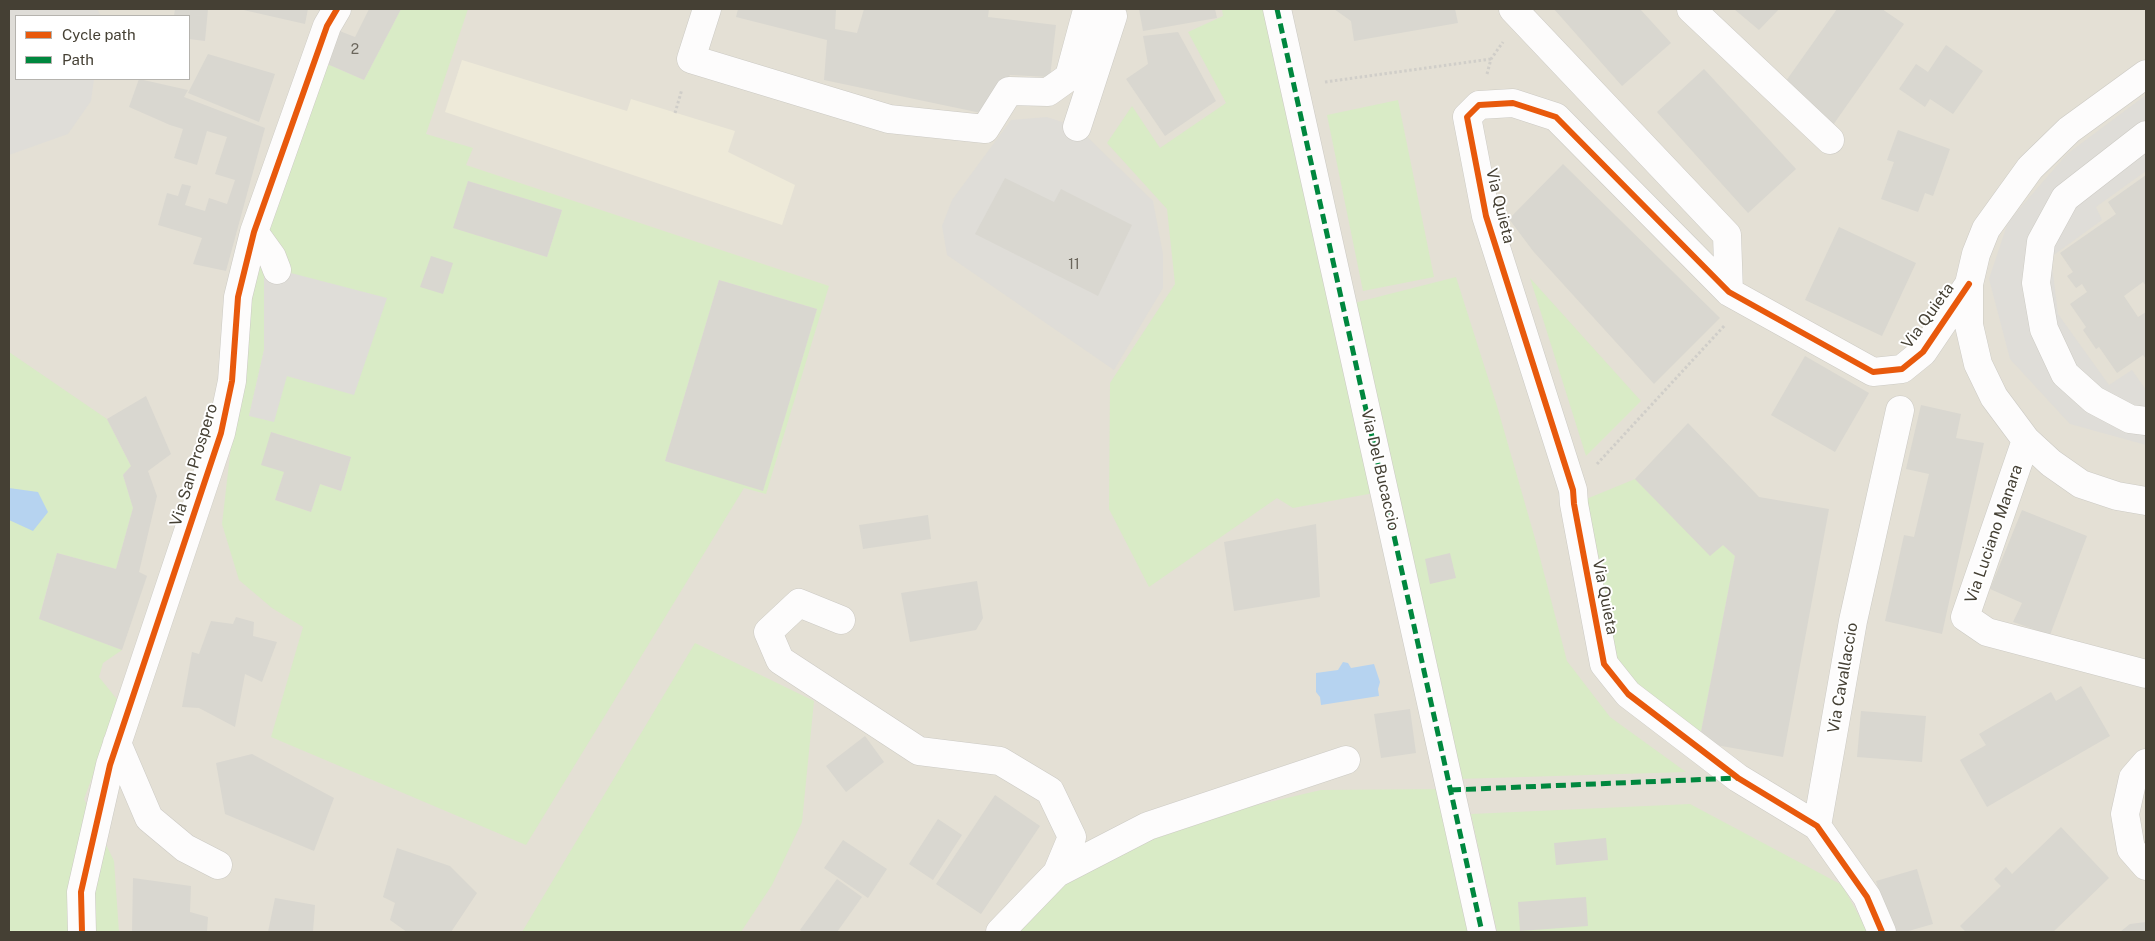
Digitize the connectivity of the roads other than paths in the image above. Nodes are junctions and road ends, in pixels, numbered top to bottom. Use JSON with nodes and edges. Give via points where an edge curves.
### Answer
{"nodes":[{"id":1,"x":337,"y":9,"type":"edge"},
{"id":2,"x":707,"y":9,"type":"edge"},
{"id":3,"x":1091,"y":9,"type":"edge"},
{"id":4,"x":1109,"y":9,"type":"edge"},
{"id":5,"x":1277,"y":9,"type":"edge"},
{"id":6,"x":1513,"y":9,"type":"edge"},
{"id":7,"x":1691,"y":9,"type":"edge"},
{"id":8,"x":2146,"y":74,"type":"edge"},
{"id":9,"x":1077,"y":127,"type":"dead end"},
{"id":10,"x":2146,"y":134,"type":"edge"},
{"id":11,"x":1830,"y":140,"type":"dead end"},
{"id":12,"x":254,"y":232,"type":"junction"},
{"id":13,"x":277,"y":270,"type":"dead end"},
{"id":14,"x":1969,"y":284,"type":"junction"},
{"id":15,"x":1737,"y":297,"type":"junction"},
{"id":16,"x":1900,"y":410,"type":"dead end"},
{"id":17,"x":2146,"y":421,"type":"edge"},
{"id":18,"x":2026,"y":440,"type":"junction"},
{"id":19,"x":2146,"y":501,"type":"edge"},
{"id":20,"x":841,"y":620,"type":"dead end"},
{"id":21,"x":2146,"y":674,"type":"edge"},
{"id":22,"x":117,"y":743,"type":"junction"},
{"id":23,"x":1346,"y":760,"type":"dead end"},
{"id":24,"x":2146,"y":763,"type":"edge"},
{"id":25,"x":1818,"y":826,"type":"junction"},
{"id":26,"x":218,"y":865,"type":"dead end"},
{"id":27,"x":2146,"y":866,"type":"edge"},
{"id":28,"x":1057,"y":873,"type":"junction"},
{"id":29,"x":82,"y":932,"type":"edge"},
{"id":30,"x":1000,"y":932,"type":"edge"},
{"id":31,"x":1482,"y":932,"type":"edge"},
{"id":32,"x":1882,"y":932,"type":"edge"}],
"edges":[{"from":1,"to":12,"type":"street","name":"Via San Prospero","via":[[328,26]]},
{"from":2,"to":3,"type":"street","via":[[691,59],[889,119],[985,129],[1009,92],[1048,92],[1069,77],[1086,14]]},
{"from":4,"to":9,"type":"street","via":[[1113,16]]},
{"from":5,"to":31,"type":"street","name":"Via Del Bucaccio"},
{"from":6,"to":15,"type":"street","via":[[1726,235]]},
{"from":7,"to":11,"type":"street"},
{"from":8,"to":14,"type":"street","via":[[2069,130],[2030,168],[1986,229]]},
{"from":10,"to":17,"type":"street","via":[[2065,198],[2041,242],[2036,283],[2044,329],[2065,374],[2094,400],[2130,419]]},
{"from":12,"to":13,"type":"street"},
{"from":12,"to":22,"type":"street","name":"Via San Prospero","via":[[238,297],[232,381],[221,433]]},
{"from":14,"to":15,"type":"street","name":"Via Quieta","via":[[1923,352],[1902,369],[1874,372]]},
{"from":14,"to":18,"type":"street","via":[[1969,325],[1978,364],[1994,397]]},
{"from":15,"to":25,"type":"street","name":"Via Quieta","via":[[1556,117],[1513,103],[1479,105],[1467,117],[1486,216],[1573,490],[1604,664],[1628,694],[1738,778]]},
{"from":16,"to":25,"type":"street","name":"Via Cavallaccio","via":[[1852,621]]},
{"from":18,"to":19,"type":"street","via":[[2081,484],[2117,496]]},
{"from":18,"to":21,"type":"street","name":"Via Luciano Manara","via":[[1965,617],[1987,632]]},
{"from":20,"to":28,"type":"street","via":[[799,603],[768,632],[780,660],[919,751],[1000,762],[1050,791],[1072,837]]},
{"from":22,"to":26,"type":"street","via":[[149,818],[185,848]]},
{"from":22,"to":29,"type":"street","name":"Via San Prospero","via":[[81,892]]},
{"from":23,"to":28,"type":"street","via":[[1148,826]]},
{"from":24,"to":27,"type":"street","via":[[2133,778],[2125,814],[2131,849]]},
{"from":25,"to":32,"type":"street","via":[[1867,897]]},
{"from":28,"to":30,"type":"street"}]}
